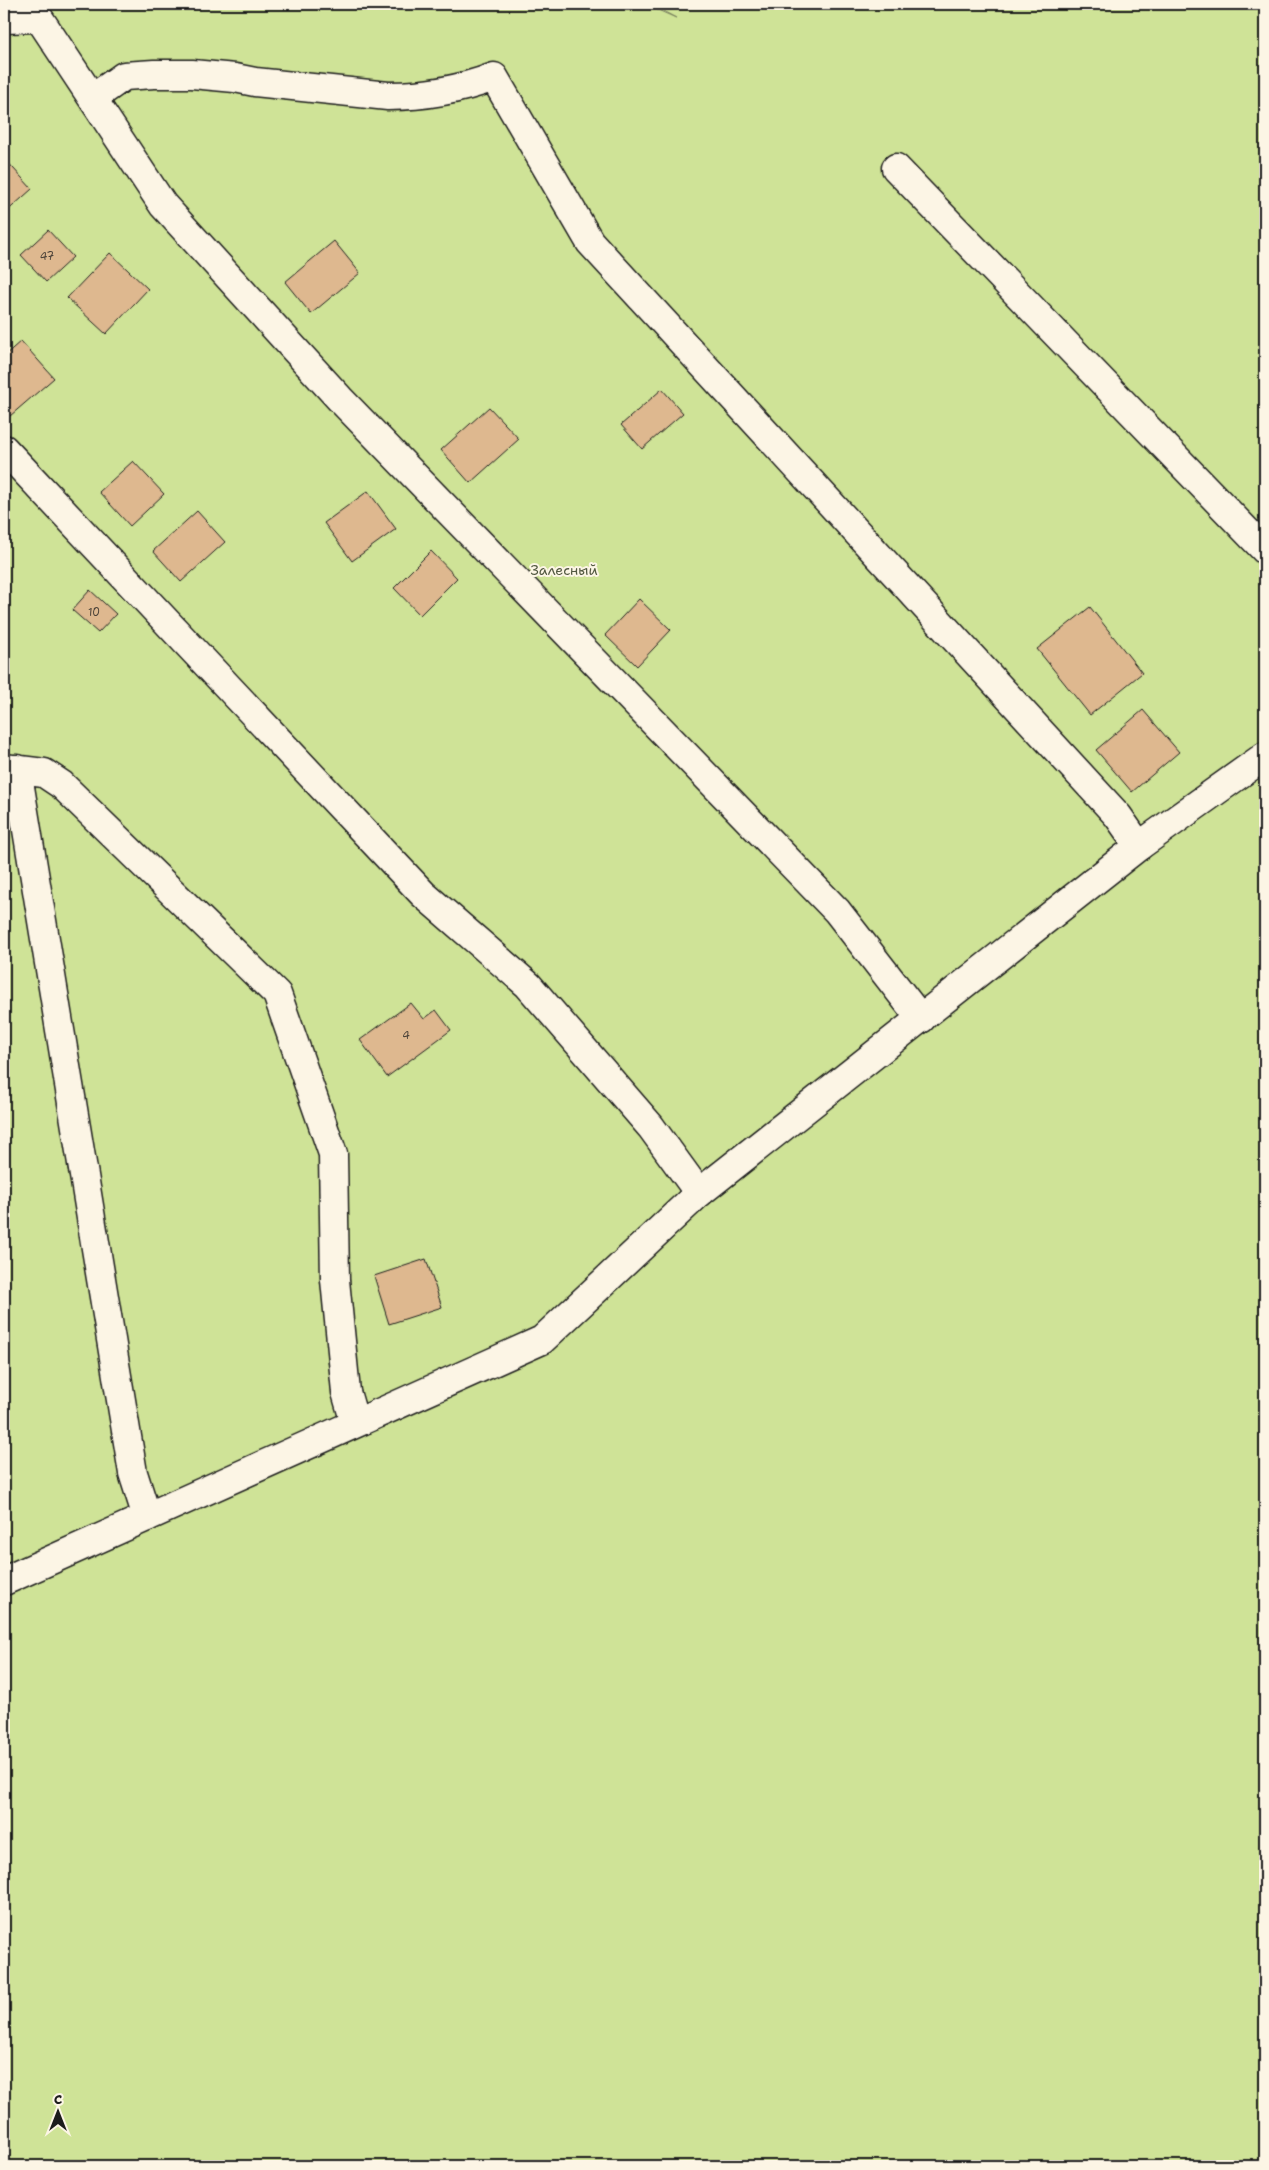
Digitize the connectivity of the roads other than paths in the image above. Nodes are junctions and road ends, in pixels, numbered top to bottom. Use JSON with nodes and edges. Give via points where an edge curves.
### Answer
{"nodes":[{"id":1,"x":4,"y":19,"type":"edge"},
{"id":2,"x":92,"y":98,"type":"junction"},
{"id":3,"x":896,"y":168,"type":"dead end"},
{"id":4,"x":4,"y":450,"type":"edge"},
{"id":5,"x":1265,"y":550,"type":"edge"},
{"id":6,"x":1265,"y":756,"type":"edge"},
{"id":7,"x":10,"y":768,"type":"edge"},
{"id":8,"x":1139,"y":846,"type":"junction"},
{"id":9,"x":921,"y":1019,"type":"junction"},
{"id":10,"x":699,"y":1193,"type":"junction"},
{"id":11,"x":355,"y":1423,"type":"junction"},
{"id":12,"x":147,"y":1517,"type":"junction"},
{"id":13,"x":4,"y":1581,"type":"edge"}],
"edges":[{"from":1,"to":2,"type":"lane","via":[[39,18]]},
{"from":2,"to":8,"type":"lane","via":[[124,76],[192,74],[388,96],[441,93],[494,77],[590,242],[1118,816]]},
{"from":2,"to":9,"type":"lane","via":[[170,212],[340,399],[837,911]]},
{"from":3,"to":5,"type":"lane"},
{"from":4,"to":10,"type":"lane","via":[[423,894],[528,986],[651,1126]]},
{"from":6,"to":8,"type":"lane"},
{"from":7,"to":11,"type":"lane","via":[[44,773],[62,785],[277,994],[333,1154],[335,1280],[346,1392]]},
{"from":7,"to":12,"type":"lane","via":[[133,1473]]},
{"from":8,"to":9,"type":"lane"},
{"from":9,"to":10,"type":"lane"},
{"from":10,"to":11,"type":"lane","via":[[542,1340]]},
{"from":11,"to":12,"type":"lane"},
{"from":12,"to":13,"type":"lane"}]}
